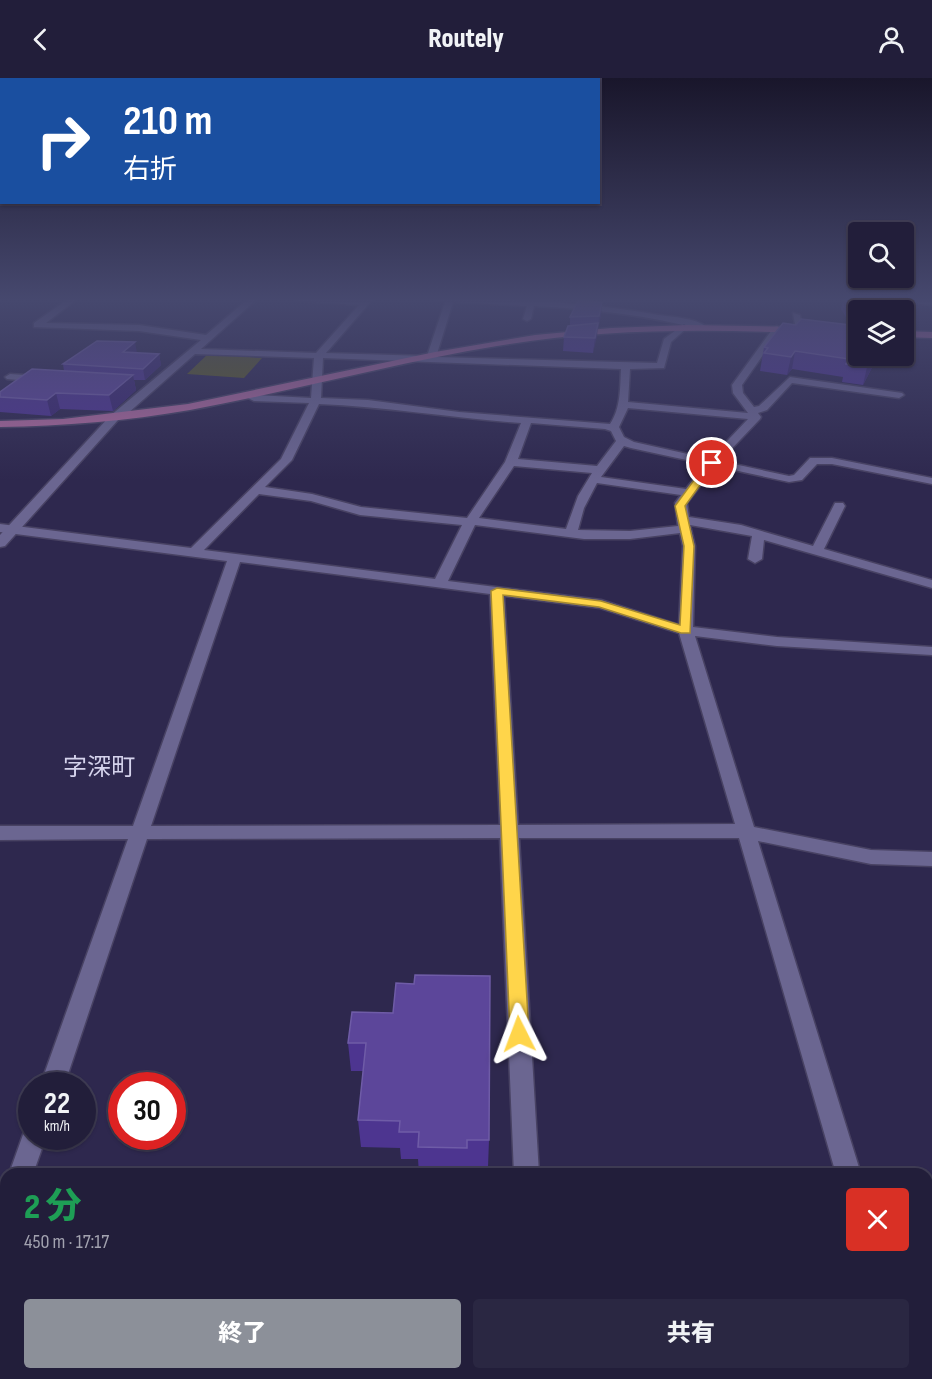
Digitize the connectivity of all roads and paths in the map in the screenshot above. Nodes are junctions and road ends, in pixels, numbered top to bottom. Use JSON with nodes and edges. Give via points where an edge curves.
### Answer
{"nodes":[{"id":1,"x":181,"y":360,"type":"edge"},
{"id":2,"x":318,"y":360,"type":"edge"},
{"id":3,"x":416,"y":360,"type":"edge"},
{"id":4,"x":440,"y":360,"type":"edge"},
{"id":5,"x":662,"y":360,"type":"edge"},
{"id":6,"x":755,"y":360,"type":"edge"},
{"id":7,"x":626,"y":366,"type":"junction"},
{"id":8,"x":10,"y":377,"type":"dead end"},
{"id":9,"x":46,"y":379,"type":"edge"},
{"id":10,"x":317,"y":380,"type":"junction"},
{"id":11,"x":140,"y":385,"type":"dead end"},
{"id":12,"x":151,"y":386,"type":"junction"},
{"id":13,"x":247,"y":395,"type":"junction"},
{"id":14,"x":898,"y":395,"type":"dead end"},
{"id":15,"x":316,"y":400,"type":"junction"},
{"id":16,"x":622,"y":404,"type":"junction"},
{"id":17,"x":754,"y":414,"type":"junction"},
{"id":18,"x":114,"y":418,"type":"junction"},
{"id":19,"x":528,"y":419,"type":"junction"},
{"id":20,"x":0,"y":423,"type":"edge"},
{"id":21,"x":612,"y":428,"type":"junction"},
{"id":22,"x":622,"y":441,"type":"junction"},
{"id":23,"x":511,"y":462,"type":"junction"},
{"id":24,"x":712,"y":463,"type":"junction"},
{"id":25,"x":596,"y":475,"type":"junction"},
{"id":26,"x":932,"y":481,"type":"edge"},
{"id":27,"x":259,"y":490,"type":"junction"},
{"id":28,"x":688,"y":493,"type":"junction"},
{"id":29,"x":838,"y":506,"type":"dead end"},
{"id":30,"x":471,"y":522,"type":"junction"},
{"id":31,"x":685,"y":525,"type":"junction"},
{"id":32,"x":6,"y":529,"type":"edge"},
{"id":33,"x":571,"y":534,"type":"junction"},
{"id":34,"x":759,"y":534,"type":"junction"},
{"id":35,"x":0,"y":543,"type":"edge"},
{"id":36,"x":817,"y":551,"type":"junction"},
{"id":37,"x":194,"y":553,"type":"junction"},
{"id":38,"x":235,"y":558,"type":"junction"},
{"id":39,"x":755,"y":559,"type":"dead end"},
{"id":40,"x":932,"y":584,"type":"edge"},
{"id":41,"x":439,"y":585,"type":"junction"},
{"id":42,"x":497,"y":591,"type":"junction"},
{"id":43,"x":686,"y":631,"type":"junction"},
{"id":44,"x":932,"y":651,"type":"edge"},
{"id":45,"x":509,"y":832,"type":"junction"},
{"id":46,"x":747,"y":832,"type":"junction"},
{"id":47,"x":0,"y":833,"type":"edge"},
{"id":48,"x":140,"y":833,"type":"junction"},
{"id":49,"x":932,"y":859,"type":"edge"},
{"id":50,"x":57,"y":1072,"type":"edge"},
{"id":51,"x":29,"y":1150,"type":"edge"},
{"id":52,"x":23,"y":1168,"type":"edge"},
{"id":53,"x":527,"y":1168,"type":"edge"},
{"id":54,"x":847,"y":1168,"type":"edge"}],
"edges":[{"from":1,"to":12,"type":"street"},
{"from":2,"to":10,"type":"street"},
{"from":3,"to":10,"type":"main road"},
{"from":4,"to":7,"type":"street"},
{"from":5,"to":7,"type":"street","via":[[661,366]]},
{"from":6,"to":17,"type":"street","via":[[737,386]]},
{"from":7,"to":16,"type":"street"},
{"from":8,"to":9,"type":"street"},
{"from":10,"to":13,"type":"main road"},
{"from":10,"to":15,"type":"street"},
{"from":11,"to":12,"type":"street"},
{"from":12,"to":18,"type":"street"},
{"from":13,"to":15,"type":"street"},
{"from":13,"to":18,"type":"main road"},
{"from":14,"to":17,"type":"street","via":[[790,380]]},
{"from":15,"to":19,"type":"street"},
{"from":15,"to":27,"type":"street","via":[[286,460]]},
{"from":16,"to":17,"type":"street"},
{"from":16,"to":21,"type":"street","via":[[618,423]]},
{"from":17,"to":24,"type":"street"},
{"from":18,"to":20,"type":"main road"},
{"from":18,"to":32,"type":"street"},
{"from":19,"to":21,"type":"street"},
{"from":19,"to":23,"type":"street"},
{"from":21,"to":22,"type":"street"},
{"from":22,"to":24,"type":"street"},
{"from":22,"to":25,"type":"street"},
{"from":23,"to":25,"type":"street"},
{"from":23,"to":30,"type":"street"},
{"from":24,"to":26,"type":"street","via":[[789,479],[798,478],[814,460],[832,461]]},
{"from":24,"to":28,"type":"street"},
{"from":25,"to":28,"type":"street"},
{"from":25,"to":33,"type":"street","via":[[581,502]]},
{"from":27,"to":30,"type":"street","via":[[360,511]]},
{"from":27,"to":37,"type":"street"},
{"from":28,"to":31,"type":"street","via":[[680,506]]},
{"from":29,"to":36,"type":"street"},
{"from":30,"to":33,"type":"street"},
{"from":30,"to":41,"type":"street"},
{"from":31,"to":33,"type":"street","via":[[630,535]]},
{"from":31,"to":34,"type":"street"},
{"from":31,"to":43,"type":"street","via":[[689,546]]},
{"from":32,"to":35,"type":"street"},
{"from":32,"to":37,"type":"street"},
{"from":34,"to":36,"type":"street"},
{"from":34,"to":39,"type":"street"},
{"from":36,"to":40,"type":"street"},
{"from":37,"to":38,"type":"street"},
{"from":38,"to":41,"type":"street"},
{"from":38,"to":48,"type":"street"},
{"from":41,"to":42,"type":"street"},
{"from":42,"to":43,"type":"street","via":[[601,604]]},
{"from":42,"to":45,"type":"street"},
{"from":43,"to":44,"type":"street","via":[[743,639]]},
{"from":43,"to":46,"type":"street"},
{"from":45,"to":46,"type":"street"},
{"from":45,"to":48,"type":"street"},
{"from":45,"to":53,"type":"street"},
{"from":46,"to":49,"type":"street","via":[[871,857]]},
{"from":46,"to":54,"type":"street"},
{"from":47,"to":48,"type":"street"},
{"from":48,"to":50,"type":"street"},
{"from":51,"to":52,"type":"street"}]}
